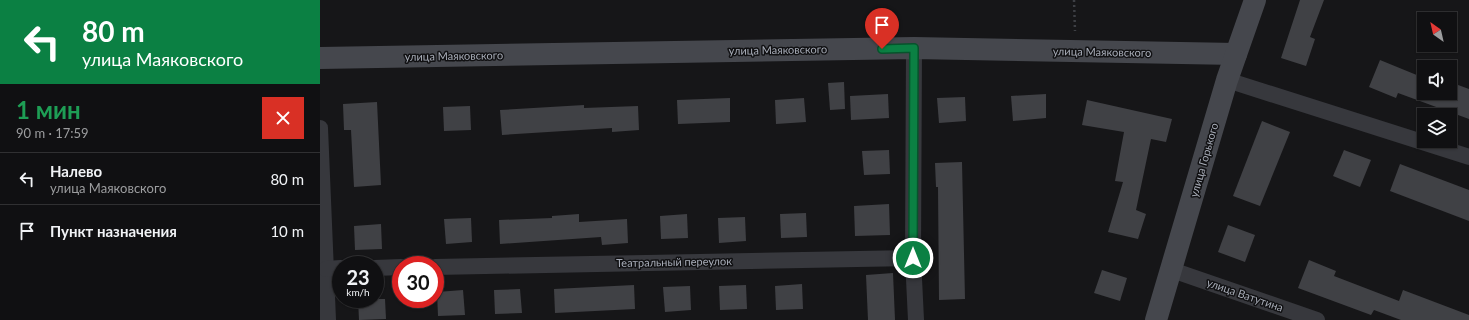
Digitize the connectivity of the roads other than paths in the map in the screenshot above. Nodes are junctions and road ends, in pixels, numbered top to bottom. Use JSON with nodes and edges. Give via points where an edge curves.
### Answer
{"nodes":[{"id":1,"x":1255,"y":0,"type":"edge"},
{"id":2,"x":914,"y":48,"type":"junction"},
{"id":3,"x":1236,"y":54,"type":"junction"},
{"id":4,"x":320,"y":58,"type":"edge"},
{"id":5,"x":1227,"y":80,"type":"junction"},
{"id":6,"x":320,"y":128,"type":"edge"},
{"id":7,"x":1469,"y":157,"type":"edge"},
{"id":8,"x":333,"y":256,"type":"edge"},
{"id":9,"x":913,"y":258,"type":"junction"},
{"id":10,"x":444,"y":267,"type":"edge"},
{"id":11,"x":1172,"y":270,"type":"junction"},
{"id":12,"x":332,"y":286,"type":"edge"},
{"id":13,"x":328,"y":320,"type":"edge"},
{"id":14,"x":916,"y":320,"type":"edge"},
{"id":15,"x":1156,"y":320,"type":"edge"},
{"id":16,"x":1317,"y":320,"type":"edge"}],
"edges":[{"from":1,"to":3,"type":"street","name":"улица Горького"},
{"from":2,"to":3,"type":"street","name":"улица Маяковского"},
{"from":2,"to":4,"type":"street","name":"улица Маяковского"},
{"from":2,"to":9,"type":"street"},
{"from":3,"to":5,"type":"street","name":"улица Горького"},
{"from":5,"to":7,"type":"street"},
{"from":5,"to":11,"type":"street","name":"улица Горького"},
{"from":6,"to":8,"type":"street"},
{"from":9,"to":10,"type":"street","name":"Театральный переулок"},
{"from":9,"to":14,"type":"street"},
{"from":11,"to":15,"type":"street","name":"улица Горького"},
{"from":11,"to":16,"type":"street","name":"улица Ватутина"},
{"from":12,"to":13,"type":"street"}]}
